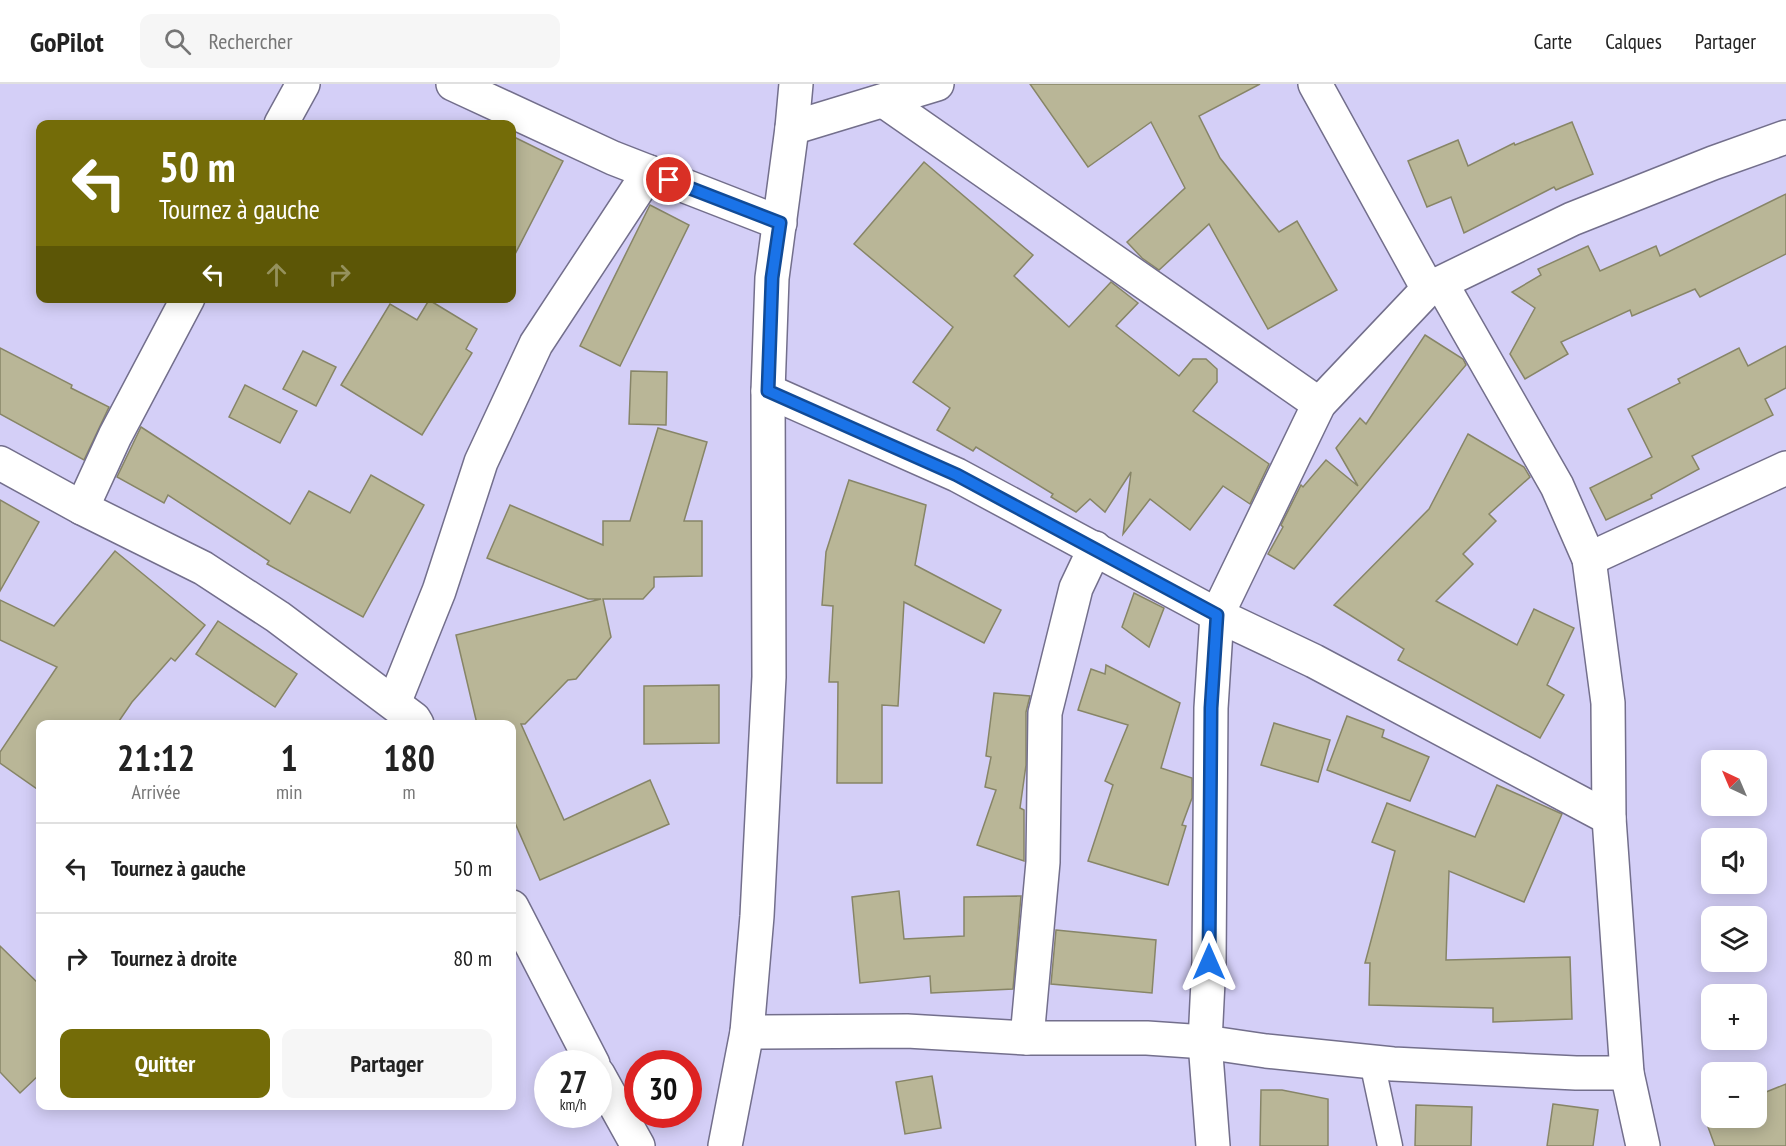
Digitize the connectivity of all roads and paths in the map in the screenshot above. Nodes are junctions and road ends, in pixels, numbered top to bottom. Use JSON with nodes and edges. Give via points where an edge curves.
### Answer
{"nodes":[{"id":1,"x":303,"y":84,"type":"edge"},
{"id":2,"x":453,"y":84,"type":"edge"},
{"id":3,"x":796,"y":84,"type":"edge"},
{"id":4,"x":937,"y":84,"type":"edge"},
{"id":5,"x":1316,"y":84,"type":"edge"},
{"id":6,"x":884,"y":101,"type":"junction"},
{"id":7,"x":283,"y":120,"type":"edge"},
{"id":8,"x":792,"y":128,"type":"junction"},
{"id":9,"x":1786,"y":137,"type":"edge"},
{"id":10,"x":649,"y":172,"type":"junction"},
{"id":11,"x":780,"y":223,"type":"junction"},
{"id":12,"x":1434,"y":286,"type":"junction"},
{"id":13,"x":185,"y":303,"type":"edge"},
{"id":14,"x":768,"y":391,"type":"junction"},
{"id":15,"x":1319,"y":404,"type":"junction"},
{"id":16,"x":0,"y":463,"type":"edge"},
{"id":17,"x":1786,"y":468,"type":"edge"},
{"id":18,"x":82,"y":508,"type":"junction"},
{"id":19,"x":1095,"y":549,"type":"junction"},
{"id":20,"x":1589,"y":559,"type":"junction"},
{"id":21,"x":1217,"y":615,"type":"junction"},
{"id":22,"x":406,"y":714,"type":"edge"},
{"id":23,"x":1609,"y":818,"type":"junction"},
{"id":24,"x":516,"y":915,"type":"edge"},
{"id":25,"x":747,"y":1032,"type":"junction"},
{"id":26,"x":1027,"y":1038,"type":"junction"},
{"id":27,"x":1205,"y":1042,"type":"junction"},
{"id":28,"x":586,"y":1050,"type":"edge"},
{"id":29,"x":1372,"y":1062,"type":"junction"},
{"id":30,"x":1627,"y":1073,"type":"junction"},
{"id":31,"x":612,"y":1099,"type":"edge"},
{"id":32,"x":638,"y":1146,"type":"edge"},
{"id":33,"x":725,"y":1146,"type":"edge"},
{"id":34,"x":1212,"y":1146,"type":"edge"},
{"id":35,"x":1390,"y":1146,"type":"edge"},
{"id":36,"x":1643,"y":1146,"type":"edge"}],
"edges":[{"from":1,"to":7,"type":"street"},
{"from":2,"to":10,"type":"street"},
{"from":3,"to":8,"type":"street"},
{"from":4,"to":6,"type":"street"},
{"from":5,"to":12,"type":"street"},
{"from":6,"to":8,"type":"street"},
{"from":6,"to":15,"type":"street"},
{"from":8,"to":11,"type":"street"},
{"from":9,"to":12,"type":"street","via":[[1572,219]]},
{"from":10,"to":11,"type":"street"},
{"from":10,"to":22,"type":"street","via":[[536,344],[481,462],[439,591]]},
{"from":11,"to":14,"type":"street","via":[[772,278]]},
{"from":12,"to":15,"type":"street"},
{"from":12,"to":20,"type":"street","via":[[1557,486]]},
{"from":13,"to":18,"type":"street"},
{"from":14,"to":19,"type":"street","via":[[957,475]]},
{"from":14,"to":25,"type":"street","via":[[769,677]]},
{"from":15,"to":21,"type":"street"},
{"from":16,"to":18,"type":"street"},
{"from":17,"to":20,"type":"street"},
{"from":18,"to":22,"type":"street","via":[[203,568],[278,616]]},
{"from":19,"to":21,"type":"street"},
{"from":19,"to":26,"type":"street","via":[[1076,588],[1045,713],[1043,862]]},
{"from":20,"to":23,"type":"street","via":[[1608,704]]},
{"from":21,"to":23,"type":"street"},
{"from":21,"to":27,"type":"street","via":[[1211,708]]},
{"from":23,"to":30,"type":"street"},
{"from":24,"to":28,"type":"street"},
{"from":25,"to":26,"type":"street","via":[[907,1031]]},
{"from":25,"to":33,"type":"street"},
{"from":26,"to":27,"type":"street"},
{"from":27,"to":29,"type":"street"},
{"from":27,"to":34,"type":"street"},
{"from":29,"to":30,"type":"street"},
{"from":29,"to":35,"type":"lane"},
{"from":30,"to":36,"type":"street"},
{"from":31,"to":32,"type":"street"}]}
